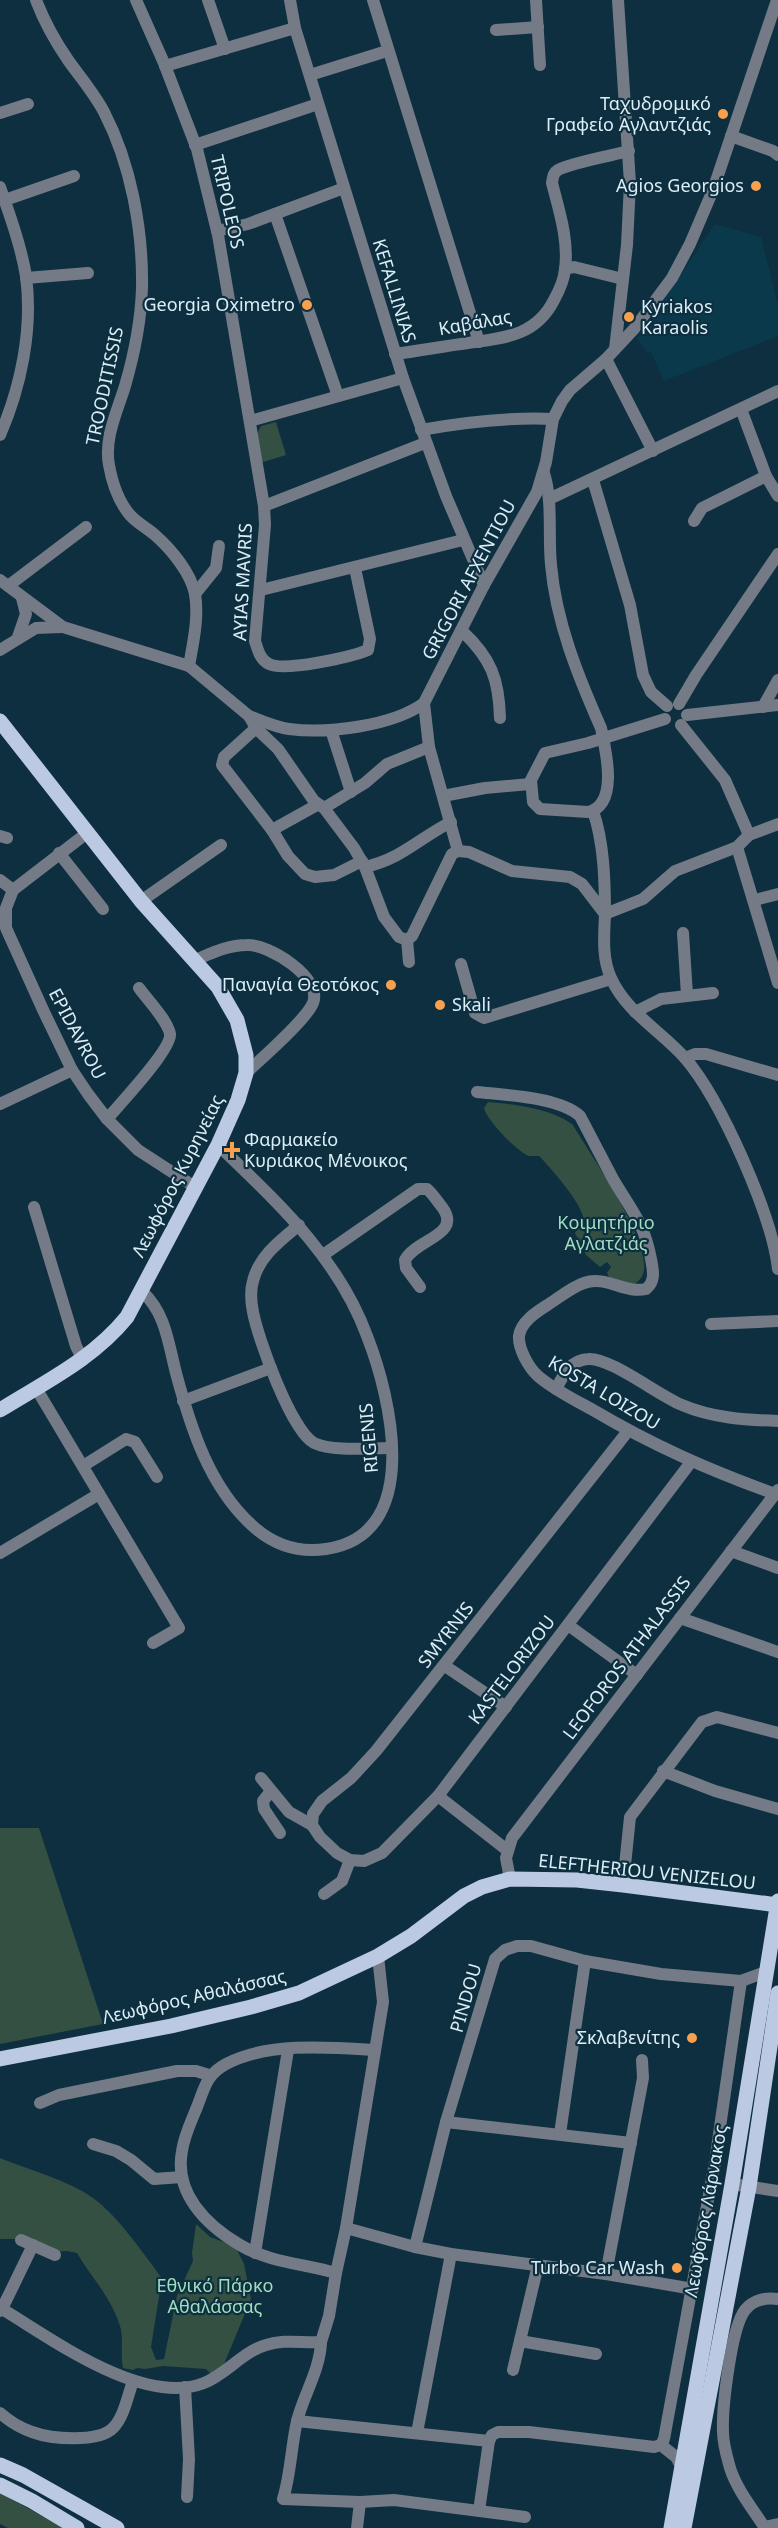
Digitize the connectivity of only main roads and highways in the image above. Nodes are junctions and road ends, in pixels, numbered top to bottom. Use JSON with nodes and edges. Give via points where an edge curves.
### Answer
{"nodes":[{"id":1,"x":0,"y":721,"type":"edge"},
{"id":2,"x":0,"y":1410,"type":"edge"},
{"id":3,"x":778,"y":1904,"type":"edge"},
{"id":4,"x":447,"y":1908,"type":"joint"},
{"id":5,"x":778,"y":1993,"type":"edge"},
{"id":6,"x":0,"y":2059,"type":"edge"},
{"id":7,"x":0,"y":2465,"type":"edge"},
{"id":8,"x":0,"y":2485,"type":"edge"},
{"id":9,"x":77,"y":2528,"type":"edge"},
{"id":10,"x":117,"y":2528,"type":"edge"},
{"id":11,"x":671,"y":2528,"type":"edge"},
{"id":12,"x":684,"y":2528,"type":"edge"}],
"edges":[{"from":1,"to":2,"type":"main road","name":"Λεωφόρος Κυρηνείας","via":[[141,901],[218,987],[237,1020],[246,1055],[246,1073],[238,1100],[218,1145],[127,1317],[110,1338],[83,1360]]},
{"from":3,"to":4,"type":"main road","name":"ELEFTHERIOU VENIZELOU","via":[[623,1885],[510,1879],[482,1887]]},
{"from":3,"to":11,"type":"main road","name":"Λεωφόρος Λάρνακος"},
{"from":4,"to":6,"type":"main road","name":"Λεωφόρος Αθαλάσσας","via":[[378,1956],[299,1993],[171,2026]]},
{"from":5,"to":12,"type":"main road","name":"Λεωφόρος Λάρνακος","via":[[749,2187]]},
{"from":7,"to":10,"type":"main road"},
{"from":8,"to":9,"type":"main road"}]}
